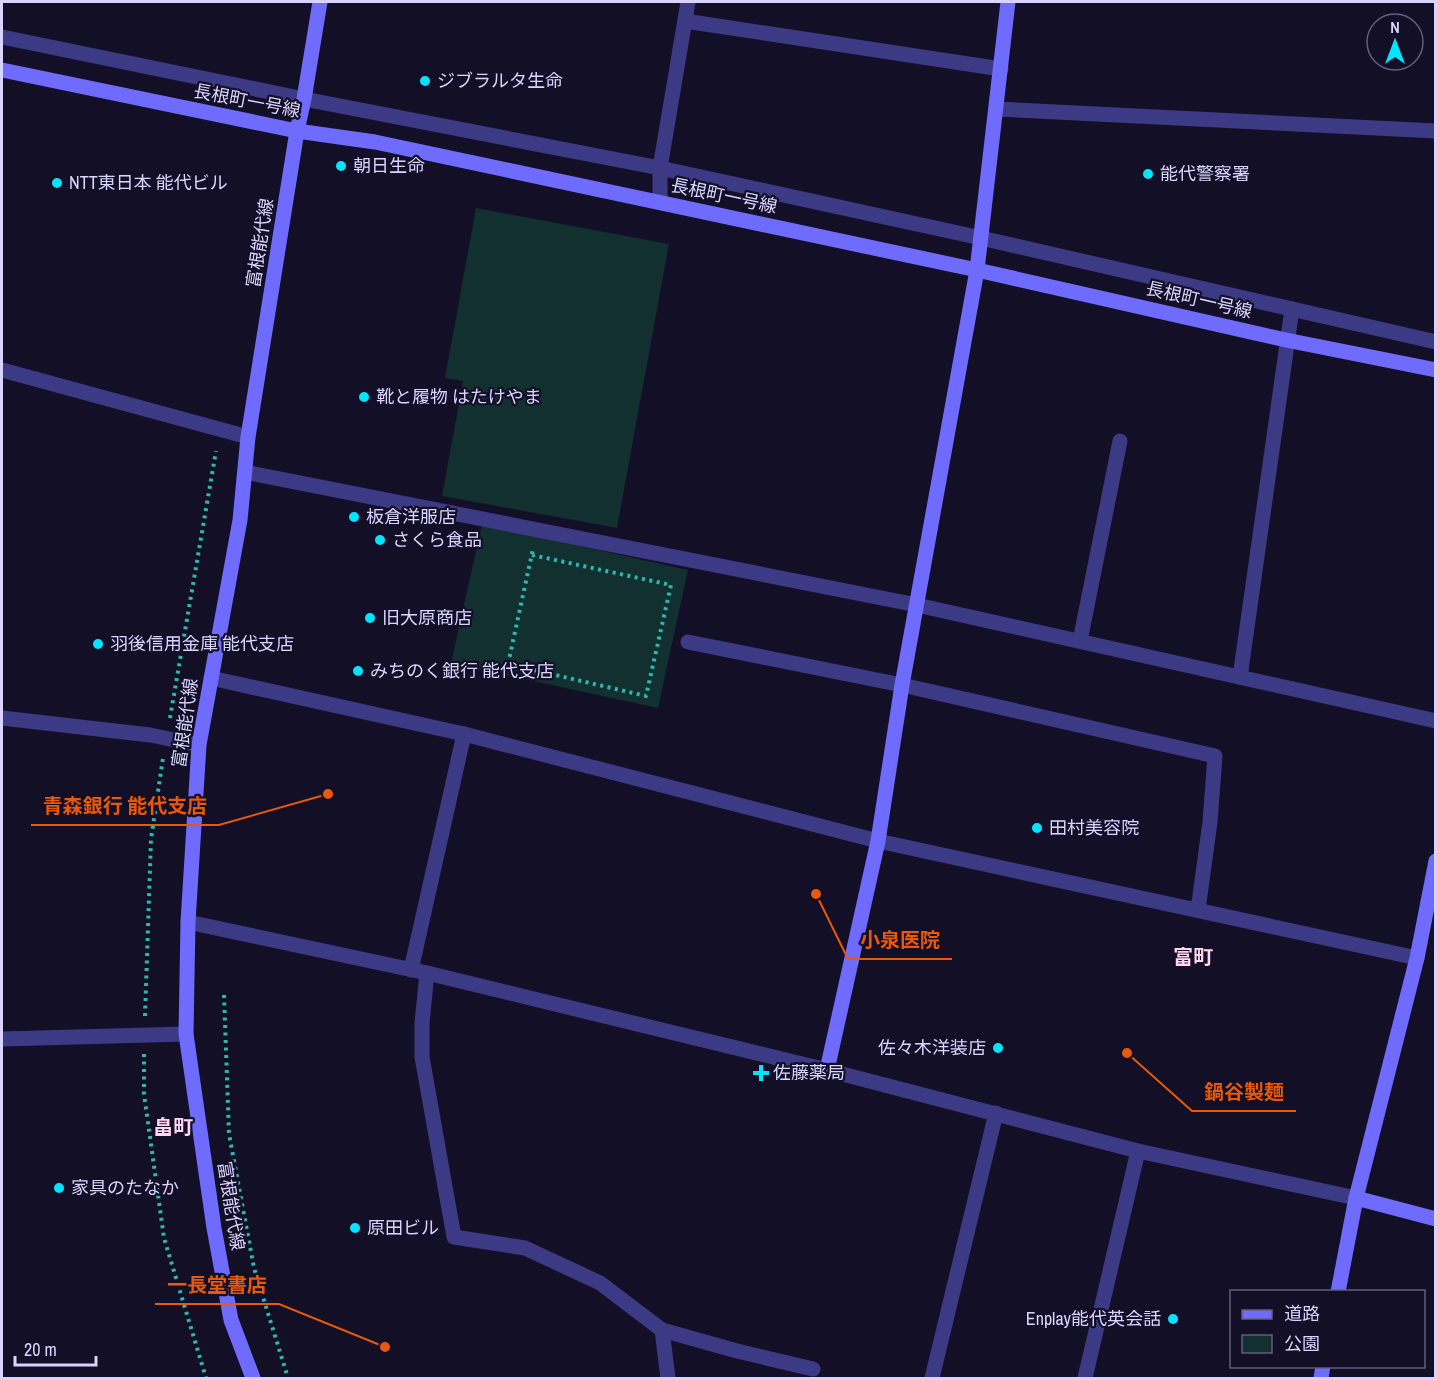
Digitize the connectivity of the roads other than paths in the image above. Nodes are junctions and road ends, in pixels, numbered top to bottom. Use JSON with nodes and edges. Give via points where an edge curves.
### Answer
{"nodes":[{"id":1,"x":320,"y":2,"type":"edge"},
{"id":2,"x":688,"y":2,"type":"edge"},
{"id":3,"x":1008,"y":2,"type":"edge"},
{"id":4,"x":685,"y":21,"type":"junction"},
{"id":5,"x":2,"y":37,"type":"edge"},
{"id":6,"x":1001,"y":69,"type":"junction"},
{"id":7,"x":2,"y":70,"type":"edge"},
{"id":8,"x":304,"y":99,"type":"junction"},
{"id":9,"x":996,"y":109,"type":"junction"},
{"id":10,"x":297,"y":131,"type":"junction"},
{"id":11,"x":1436,"y":131,"type":"edge"},
{"id":12,"x":660,"y":168,"type":"junction"},
{"id":13,"x":660,"y":202,"type":"junction"},
{"id":14,"x":981,"y":238,"type":"junction"},
{"id":15,"x":977,"y":270,"type":"junction"},
{"id":16,"x":1292,"y":309,"type":"junction"},
{"id":17,"x":1286,"y":340,"type":"junction"},
{"id":18,"x":1436,"y":342,"type":"edge"},
{"id":19,"x":2,"y":370,"type":"edge"},
{"id":20,"x":1436,"y":370,"type":"edge"},
{"id":21,"x":248,"y":437,"type":"junction"},
{"id":22,"x":1120,"y":441,"type":"dead end"},
{"id":23,"x":245,"y":472,"type":"junction"},
{"id":24,"x":916,"y":605,"type":"junction"},
{"id":25,"x":1080,"y":641,"type":"junction"},
{"id":26,"x":688,"y":642,"type":"dead end"},
{"id":27,"x":1240,"y":677,"type":"junction"},
{"id":28,"x":212,"y":678,"type":"junction"},
{"id":29,"x":902,"y":685,"type":"junction"},
{"id":30,"x":2,"y":718,"type":"edge"},
{"id":31,"x":1436,"y":721,"type":"edge"},
{"id":32,"x":464,"y":734,"type":"junction"},
{"id":33,"x":199,"y":744,"type":"junction"},
{"id":34,"x":878,"y":841,"type":"junction"},
{"id":35,"x":1436,"y":861,"type":"edge"},
{"id":36,"x":1198,"y":910,"type":"junction"},
{"id":37,"x":188,"y":922,"type":"junction"},
{"id":38,"x":1417,"y":958,"type":"junction"},
{"id":39,"x":411,"y":970,"type":"junction"},
{"id":40,"x":427,"y":973,"type":"junction"},
{"id":41,"x":186,"y":1034,"type":"junction"},
{"id":42,"x":2,"y":1039,"type":"edge"},
{"id":43,"x":827,"y":1070,"type":"junction"},
{"id":44,"x":996,"y":1113,"type":"junction"},
{"id":45,"x":1138,"y":1150,"type":"junction"},
{"id":46,"x":1356,"y":1198,"type":"junction"},
{"id":47,"x":1436,"y":1219,"type":"edge"},
{"id":48,"x":1338,"y":1290,"type":"edge"},
{"id":49,"x":662,"y":1330,"type":"junction"},
{"id":50,"x":813,"y":1369,"type":"dead end"},
{"id":51,"x":253,"y":1378,"type":"edge"},
{"id":52,"x":668,"y":1378,"type":"edge"},
{"id":53,"x":932,"y":1378,"type":"edge"},
{"id":54,"x":1085,"y":1378,"type":"edge"}],
"edges":[{"from":1,"to":8,"type":"street","name":"富根能代線"},
{"from":2,"to":4,"type":"street"},
{"from":3,"to":6,"type":"street"},
{"from":4,"to":6,"type":"street"},
{"from":4,"to":12,"type":"street"},
{"from":5,"to":8,"type":"street"},
{"from":6,"to":9,"type":"street"},
{"from":7,"to":10,"type":"street","name":"長根町一号線"},
{"from":8,"to":10,"type":"street","name":"富根能代線"},
{"from":8,"to":12,"type":"street"},
{"from":9,"to":11,"type":"street"},
{"from":9,"to":14,"type":"street"},
{"from":10,"to":13,"type":"street","name":"長根町一号線","via":[[375,142]]},
{"from":10,"to":21,"type":"street","name":"富根能代線"},
{"from":12,"to":13,"type":"street"},
{"from":12,"to":14,"type":"street"},
{"from":13,"to":15,"type":"street","name":"長根町一号線"},
{"from":14,"to":15,"type":"street"},
{"from":14,"to":16,"type":"street"},
{"from":15,"to":17,"type":"street","name":"長根町一号線"},
{"from":15,"to":24,"type":"street"},
{"from":16,"to":17,"type":"street"},
{"from":16,"to":18,"type":"street"},
{"from":17,"to":20,"type":"street","name":"長根町一号線"},
{"from":17,"to":27,"type":"street"},
{"from":19,"to":21,"type":"street"},
{"from":21,"to":23,"type":"street","name":"富根能代線"},
{"from":22,"to":25,"type":"street"},
{"from":23,"to":24,"type":"street"},
{"from":23,"to":28,"type":"street","name":"富根能代線"},
{"from":24,"to":25,"type":"street"},
{"from":24,"to":29,"type":"street"},
{"from":25,"to":27,"type":"street"},
{"from":26,"to":29,"type":"street"},
{"from":27,"to":31,"type":"street"},
{"from":28,"to":32,"type":"street"},
{"from":28,"to":33,"type":"street","name":"富根能代線"},
{"from":29,"to":34,"type":"street"},
{"from":29,"to":36,"type":"street","via":[[1215,756]]},
{"from":30,"to":33,"type":"street"},
{"from":32,"to":34,"type":"street"},
{"from":32,"to":39,"type":"street"},
{"from":33,"to":37,"type":"street","name":"富根能代線"},
{"from":34,"to":36,"type":"street"},
{"from":34,"to":43,"type":"street"},
{"from":35,"to":38,"type":"street"},
{"from":36,"to":38,"type":"street"},
{"from":37,"to":39,"type":"street"},
{"from":37,"to":41,"type":"street","name":"富根能代線"},
{"from":38,"to":46,"type":"street"},
{"from":39,"to":40,"type":"street"},
{"from":40,"to":43,"type":"street"},
{"from":40,"to":49,"type":"street","via":[[422,1057],[454,1237],[525,1248],[600,1283]]},
{"from":41,"to":42,"type":"street"},
{"from":41,"to":51,"type":"street","name":"富根能代線","via":[[231,1320]]},
{"from":43,"to":44,"type":"street"},
{"from":44,"to":45,"type":"street"},
{"from":44,"to":53,"type":"street"},
{"from":45,"to":46,"type":"street"},
{"from":45,"to":54,"type":"street"},
{"from":46,"to":47,"type":"street"},
{"from":46,"to":48,"type":"street"},
{"from":49,"to":50,"type":"street"},
{"from":49,"to":52,"type":"street"}]}
